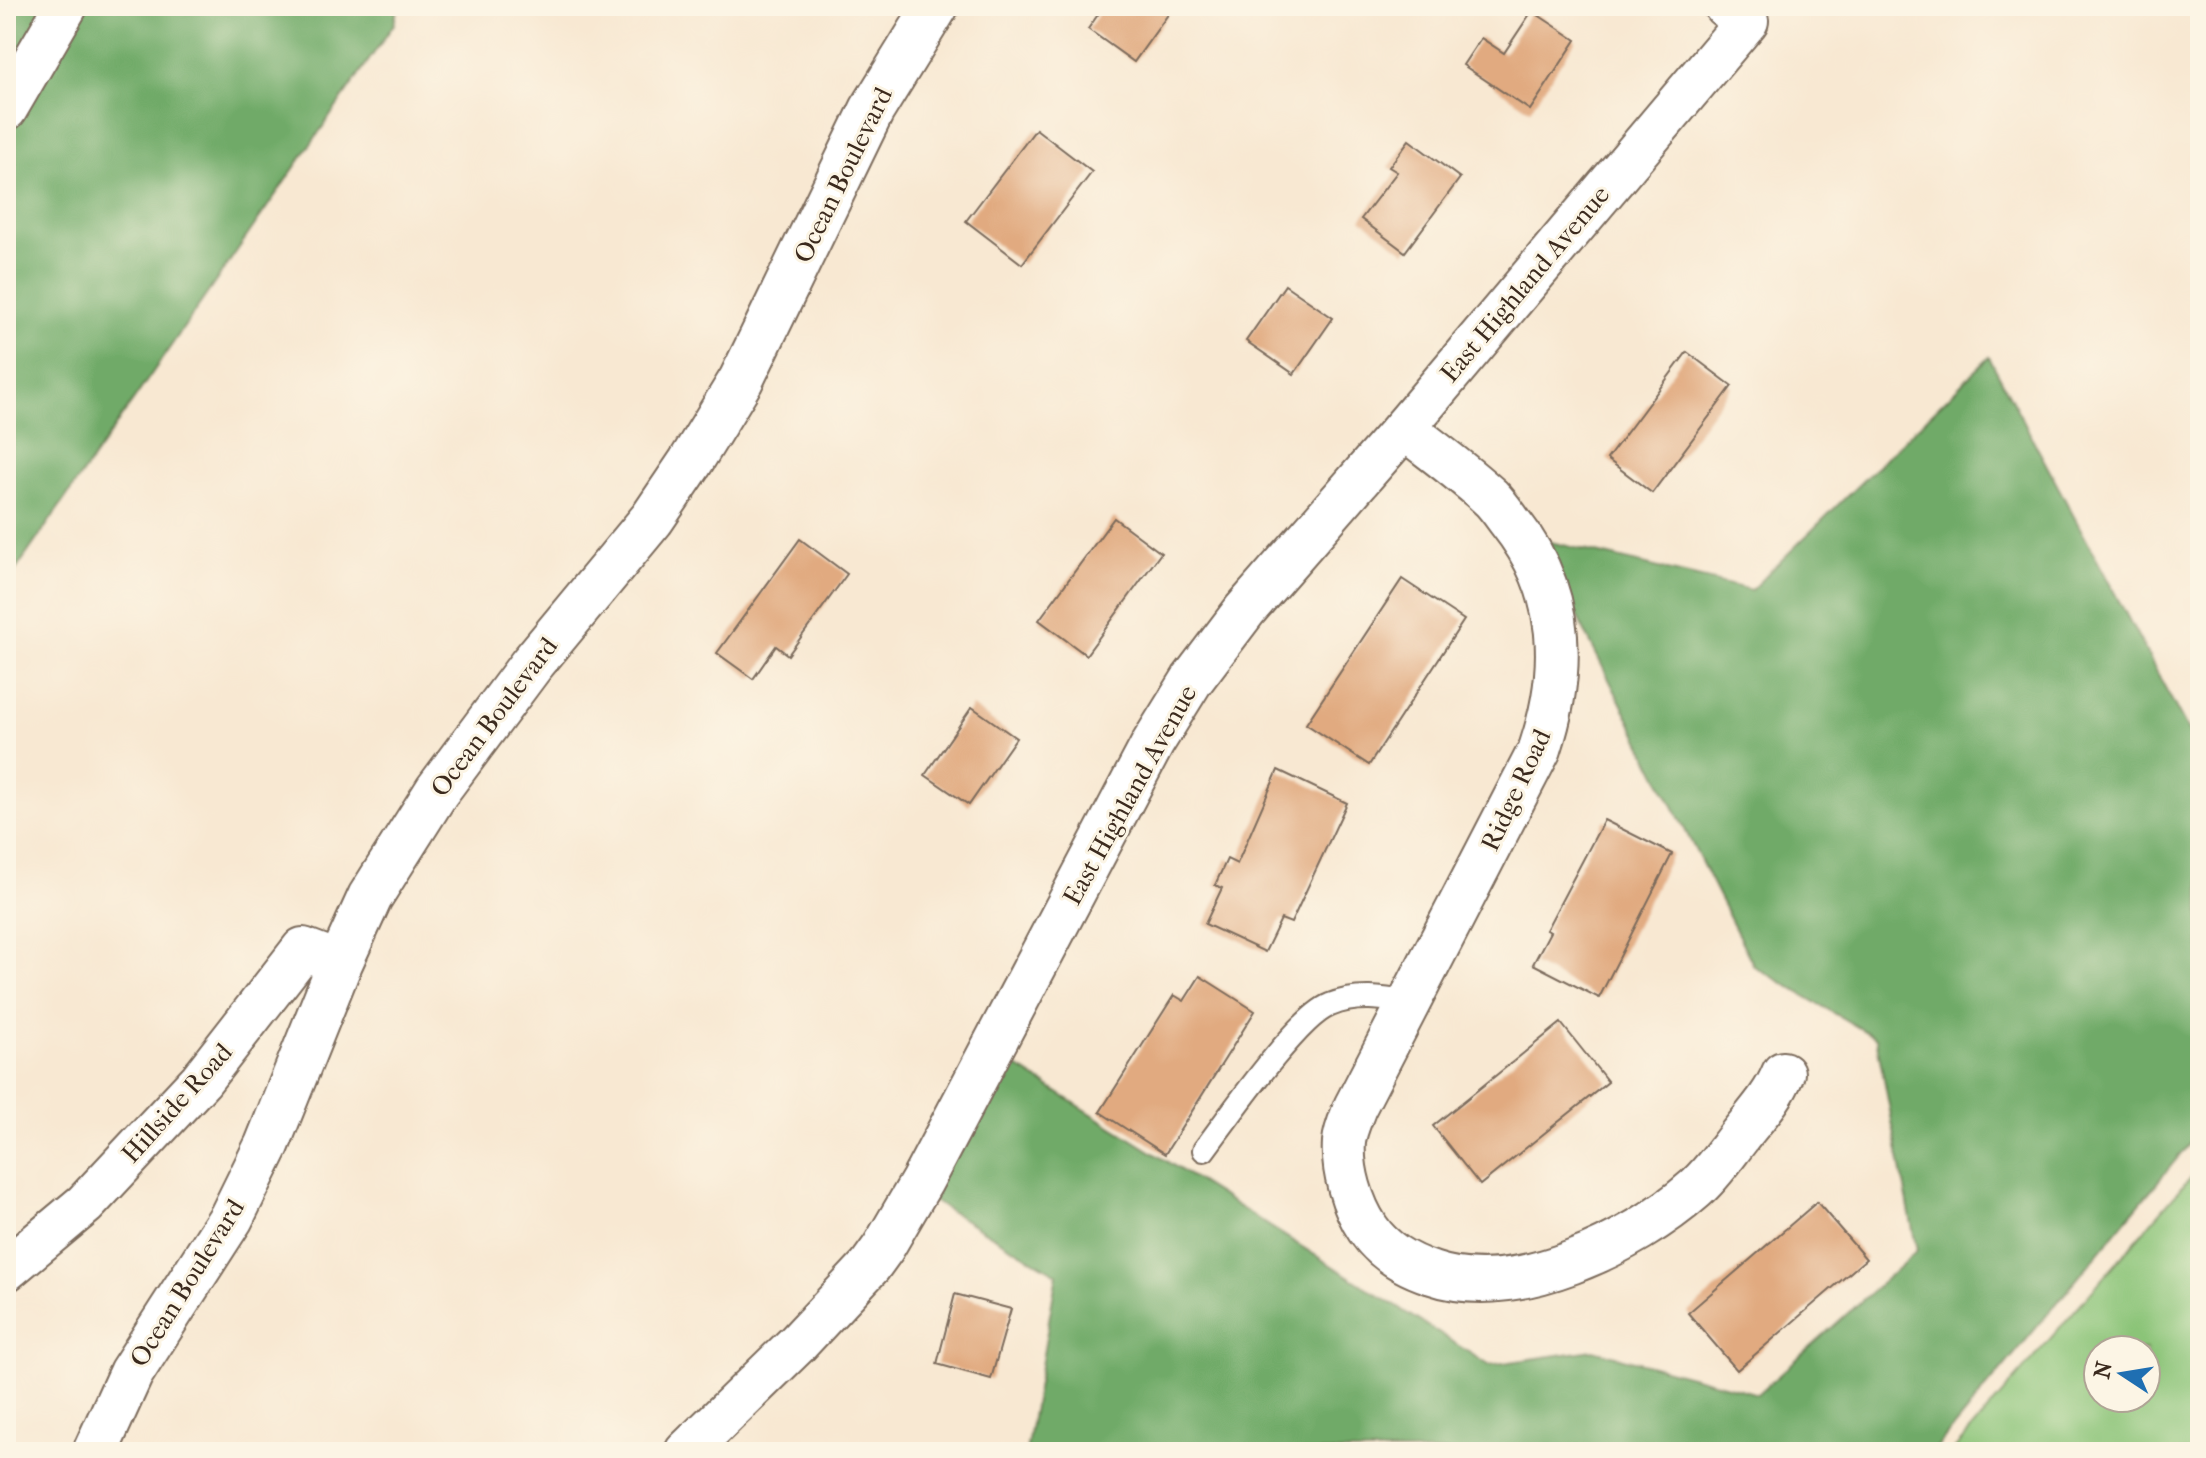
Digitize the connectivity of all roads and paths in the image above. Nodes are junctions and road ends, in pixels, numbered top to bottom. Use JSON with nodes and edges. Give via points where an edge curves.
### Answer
{"nodes":[{"id":1,"x":66,"y":6,"type":"edge"},
{"id":2,"x":936,"y":6,"type":"edge"},
{"id":3,"x":1736,"y":14,"type":"edge"},
{"id":4,"x":6,"y":109,"type":"edge"},
{"id":5,"x":1404,"y":428,"type":"junction"},
{"id":6,"x":340,"y":963,"type":"junction"},
{"id":7,"x":1410,"y":1003,"type":"junction"},
{"id":8,"x":1783,"y":1073,"type":"dead end"},
{"id":9,"x":1204,"y":1150,"type":"dead end"},
{"id":10,"x":6,"y":1270,"type":"edge"},
{"id":11,"x":95,"y":1452,"type":"edge"},
{"id":12,"x":686,"y":1452,"type":"edge"}],
"edges":[{"from":1,"to":4,"type":"street"},
{"from":2,"to":6,"type":"street","name":"Ocean Boulevard","via":[[872,110],[726,406],[652,519],[531,665],[416,820],[370,897]]},
{"from":3,"to":5,"type":"street","name":"East Highland Avenue"},
{"from":5,"to":7,"type":"street","name":"Ridge Road","via":[[1493,499],[1528,544],[1550,596],[1558,637],[1556,685],[1540,749]]},
{"from":5,"to":12,"type":"street","name":"East Highland Avenue","via":[[1245,610],[1184,692],[883,1248],[797,1344]]},
{"from":6,"to":10,"type":"street","name":"Hillside Road","via":[[303,949],[201,1080],[85,1204]]},
{"from":6,"to":11,"type":"street","name":"Ocean Boulevard","via":[[267,1145],[231,1218],[131,1373]]},
{"from":7,"to":8,"type":"street","name":"Ridge Road","via":[[1355,1107],[1344,1141],[1346,1173],[1360,1217],[1374,1237],[1407,1265],[1447,1278],[1482,1282],[1549,1271],[1601,1251],[1659,1216],[1717,1167]]},
{"from":7,"to":9,"type":"lane","via":[[1353,998],[1312,1015]]}]}
